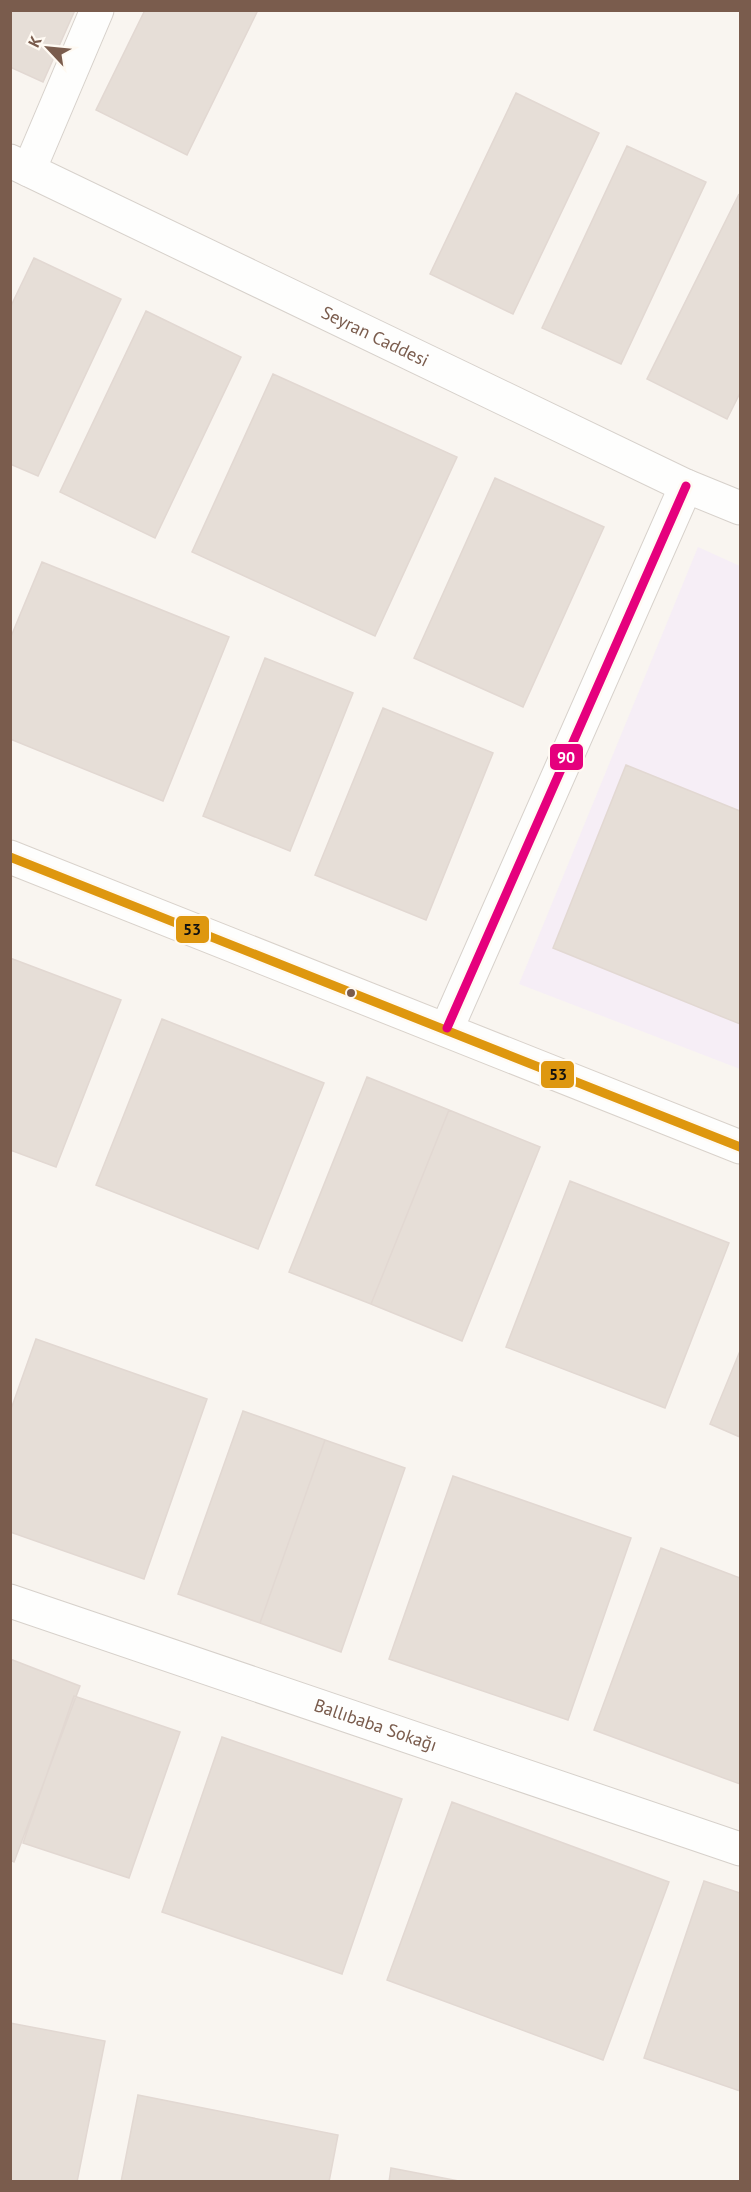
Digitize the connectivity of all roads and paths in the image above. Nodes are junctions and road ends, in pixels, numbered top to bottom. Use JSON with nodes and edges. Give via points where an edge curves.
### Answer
{"nodes":[{"id":1,"x":97,"y":10,"type":"edge"},
{"id":2,"x":20,"y":165,"type":"edge"},
{"id":3,"x":686,"y":486,"type":"junction"},
{"id":4,"x":741,"y":508,"type":"edge"},
{"id":5,"x":10,"y":857,"type":"edge"},
{"id":6,"x":447,"y":1028,"type":"junction"},
{"id":7,"x":741,"y":1147,"type":"edge"},
{"id":8,"x":10,"y":1601,"type":"edge"},
{"id":9,"x":741,"y":1849,"type":"edge"}],
"edges":[{"from":1,"to":2,"type":"street"},
{"from":2,"to":3,"type":"street","name":"Seyran Caddesi"},
{"from":3,"to":4,"type":"street","name":"Seyran Caddesi"},
{"from":3,"to":6,"type":"street"},
{"from":5,"to":6,"type":"street"},
{"from":6,"to":7,"type":"street"},
{"from":8,"to":9,"type":"street","name":"Ballıbaba Sokağı"}]}
